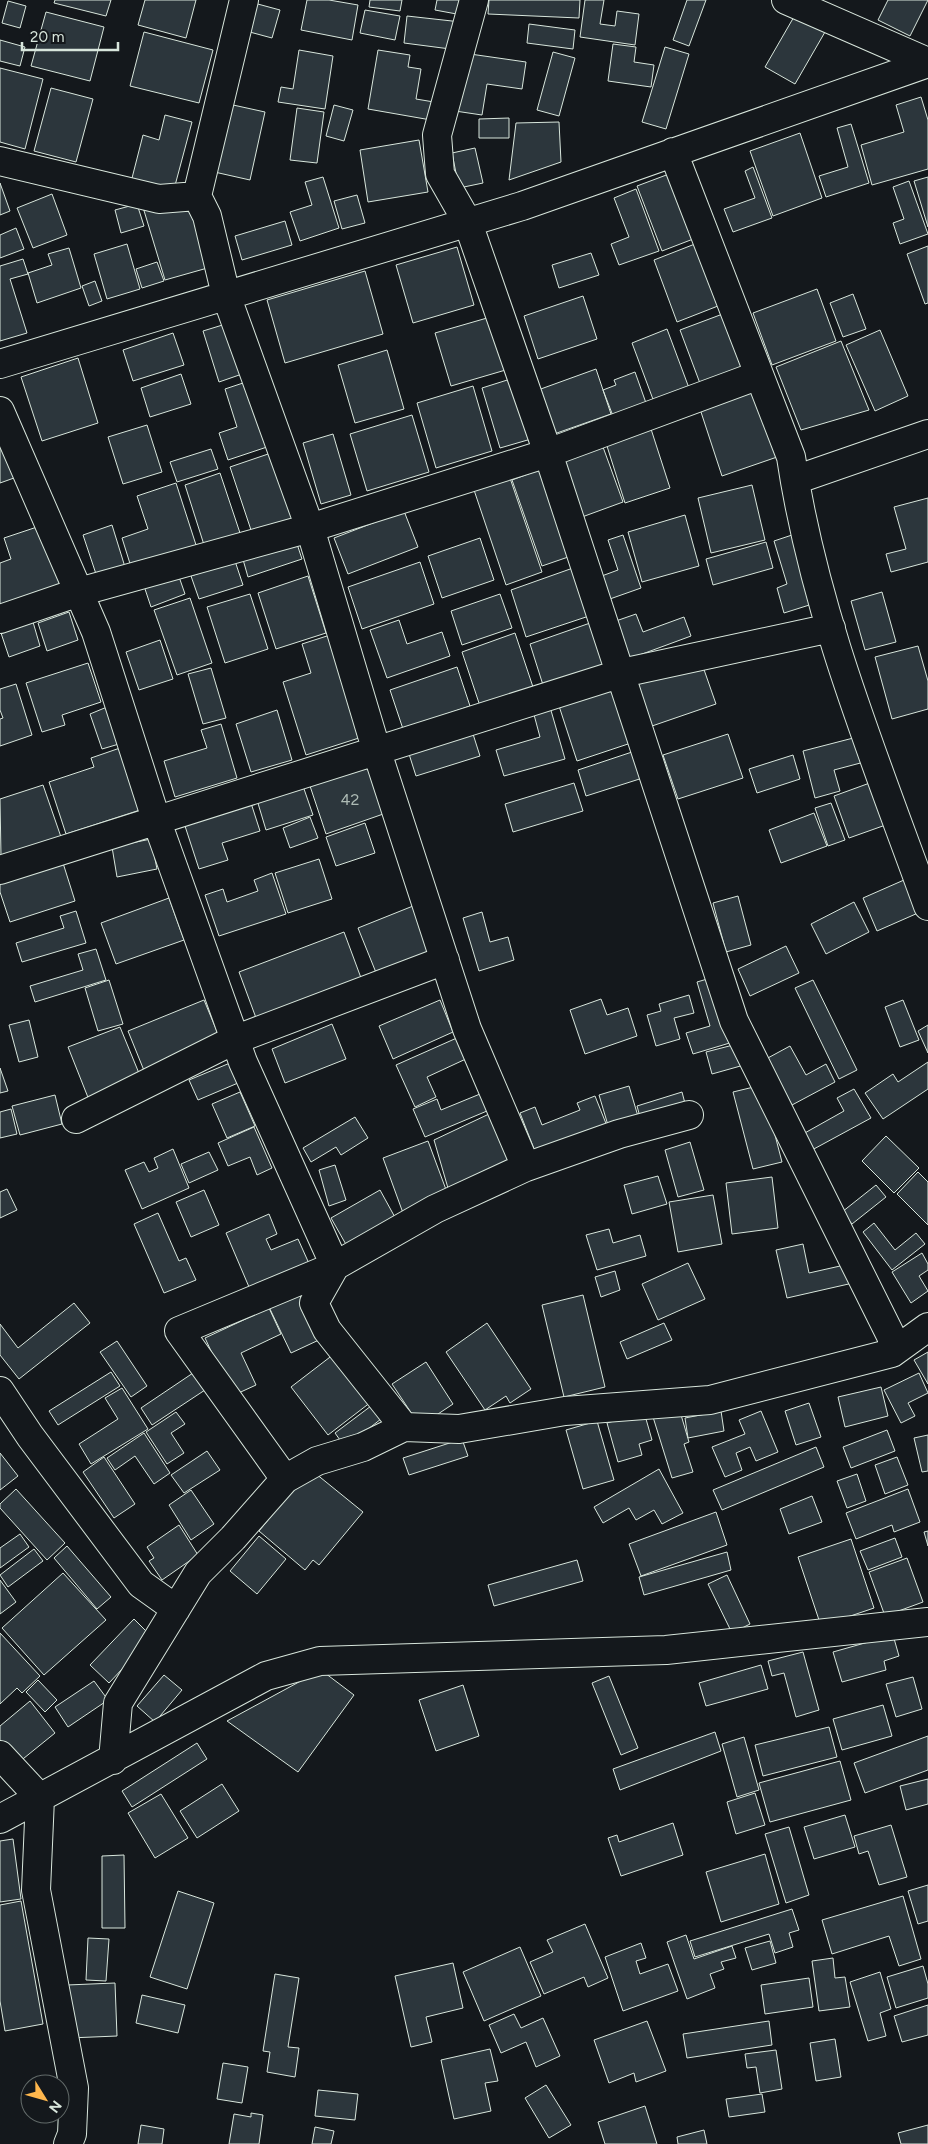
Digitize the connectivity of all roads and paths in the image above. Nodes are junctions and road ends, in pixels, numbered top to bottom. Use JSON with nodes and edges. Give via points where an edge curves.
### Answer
{"nodes":[{"id":1,"x":244,"y":0,"type":"edge"},
{"id":2,"x":474,"y":0,"type":"edge"},
{"id":3,"x":786,"y":0,"type":"edge"},
{"id":4,"x":928,"y":62,"type":"edge"},
{"id":5,"x":673,"y":152,"type":"junction"},
{"id":6,"x":0,"y":162,"type":"edge"},
{"id":7,"x":197,"y":196,"type":"junction"},
{"id":8,"x":468,"y":223,"type":"junction"},
{"id":9,"x":226,"y":295,"type":"junction"},
{"id":10,"x":0,"y":364,"type":"edge"},
{"id":11,"x":759,"y":375,"type":"junction"},
{"id":12,"x":0,"y":411,"type":"edge"},
{"id":13,"x":928,"y":434,"type":"edge"},
{"id":14,"x":548,"y":452,"type":"junction"},
{"id":15,"x":795,"y":480,"type":"junction"},
{"id":16,"x":310,"y":528,"type":"junction"},
{"id":17,"x":79,"y":592,"type":"junction"},
{"id":18,"x":0,"y":619,"type":"edge"},
{"id":19,"x":831,"y":628,"type":"junction"},
{"id":20,"x":622,"y":673,"type":"junction"},
{"id":21,"x":377,"y":752,"type":"junction"},
{"id":22,"x":156,"y":819,"type":"junction"},
{"id":23,"x":0,"y":870,"type":"edge"},
{"id":24,"x":928,"y":906,"type":"edge"},
{"id":25,"x":445,"y":960,"type":"junction"},
{"id":26,"x":234,"y":1040,"type":"junction"},
{"id":27,"x":689,"y":1115,"type":"dead end"},
{"id":28,"x":76,"y":1119,"type":"dead end"},
{"id":29,"x":526,"y":1167,"type":"junction"},
{"id":30,"x":334,"y":1266,"type":"junction"},
{"id":31,"x":928,"y":1327,"type":"edge"},
{"id":32,"x":892,"y":1353,"type":"junction"},
{"id":33,"x":0,"y":1391,"type":"edge"},
{"id":34,"x":404,"y":1427,"type":"junction"},
{"id":35,"x":285,"y":1479,"type":"junction"},
{"id":36,"x":176,"y":1609,"type":"junction"},
{"id":37,"x":928,"y":1622,"type":"edge"},
{"id":38,"x":0,"y":1755,"type":"edge"},
{"id":39,"x":113,"y":1760,"type":"junction"},
{"id":40,"x":40,"y":1798,"type":"junction"},
{"id":41,"x":0,"y":1819,"type":"edge"},
{"id":42,"x":68,"y":2144,"type":"edge"}],
"edges":[{"from":1,"to":7,"type":"street"},
{"from":2,"to":8,"type":"street","via":[[437,135],[440,174]]},
{"from":3,"to":4,"type":"street"},
{"from":4,"to":5,"type":"street"},
{"from":5,"to":8,"type":"street"},
{"from":5,"to":11,"type":"street"},
{"from":6,"to":7,"type":"street","via":[[158,200]]},
{"from":7,"to":9,"type":"street","via":[[207,216]]},
{"from":8,"to":9,"type":"street"},
{"from":8,"to":14,"type":"street"},
{"from":9,"to":10,"type":"street"},
{"from":9,"to":16,"type":"street"},
{"from":11,"to":14,"type":"street"},
{"from":11,"to":15,"type":"street","via":[[791,457]]},
{"from":12,"to":17,"type":"street"},
{"from":13,"to":15,"type":"street"},
{"from":14,"to":16,"type":"street"},
{"from":14,"to":20,"type":"street"},
{"from":15,"to":19,"type":"street","via":[[799,508]]},
{"from":16,"to":17,"type":"street"},
{"from":16,"to":21,"type":"street"},
{"from":17,"to":18,"type":"street"},
{"from":17,"to":22,"type":"street","via":[[96,632]]},
{"from":19,"to":20,"type":"street"},
{"from":19,"to":24,"type":"street"},
{"from":20,"to":21,"type":"street"},
{"from":20,"to":32,"type":"street","via":[[734,1022],[892,1338]]},
{"from":21,"to":22,"type":"street"},
{"from":21,"to":25,"type":"street"},
{"from":22,"to":23,"type":"street"},
{"from":22,"to":26,"type":"street"},
{"from":25,"to":26,"type":"street"},
{"from":25,"to":29,"type":"street","via":[[467,1029]]},
{"from":26,"to":28,"type":"street"},
{"from":26,"to":30,"type":"street"},
{"from":27,"to":29,"type":"street","via":[[619,1134]]},
{"from":29,"to":30,"type":"street","via":[[435,1209]]},
{"from":30,"to":34,"type":"street","via":[[314,1302],[328,1330]]},
{"from":30,"to":35,"type":"street","via":[[179,1331]]},
{"from":31,"to":32,"type":"street"},
{"from":32,"to":34,"type":"street","via":[[710,1400],[565,1411],[459,1429]]},
{"from":33,"to":36,"type":"street","via":[[141,1584]]},
{"from":34,"to":35,"type":"street","via":[[363,1447],[317,1461]]},
{"from":35,"to":36,"type":"street","via":[[198,1573]]},
{"from":36,"to":39,"type":"street","via":[[118,1702]]},
{"from":37,"to":39,"type":"street","via":[[666,1650],[320,1661],[266,1676]]},
{"from":38,"to":40,"type":"street"},
{"from":39,"to":40,"type":"street"},
{"from":40,"to":41,"type":"street"},
{"from":40,"to":42,"type":"street","via":[[36,1890],[74,2088],[72,2134]]}]}
